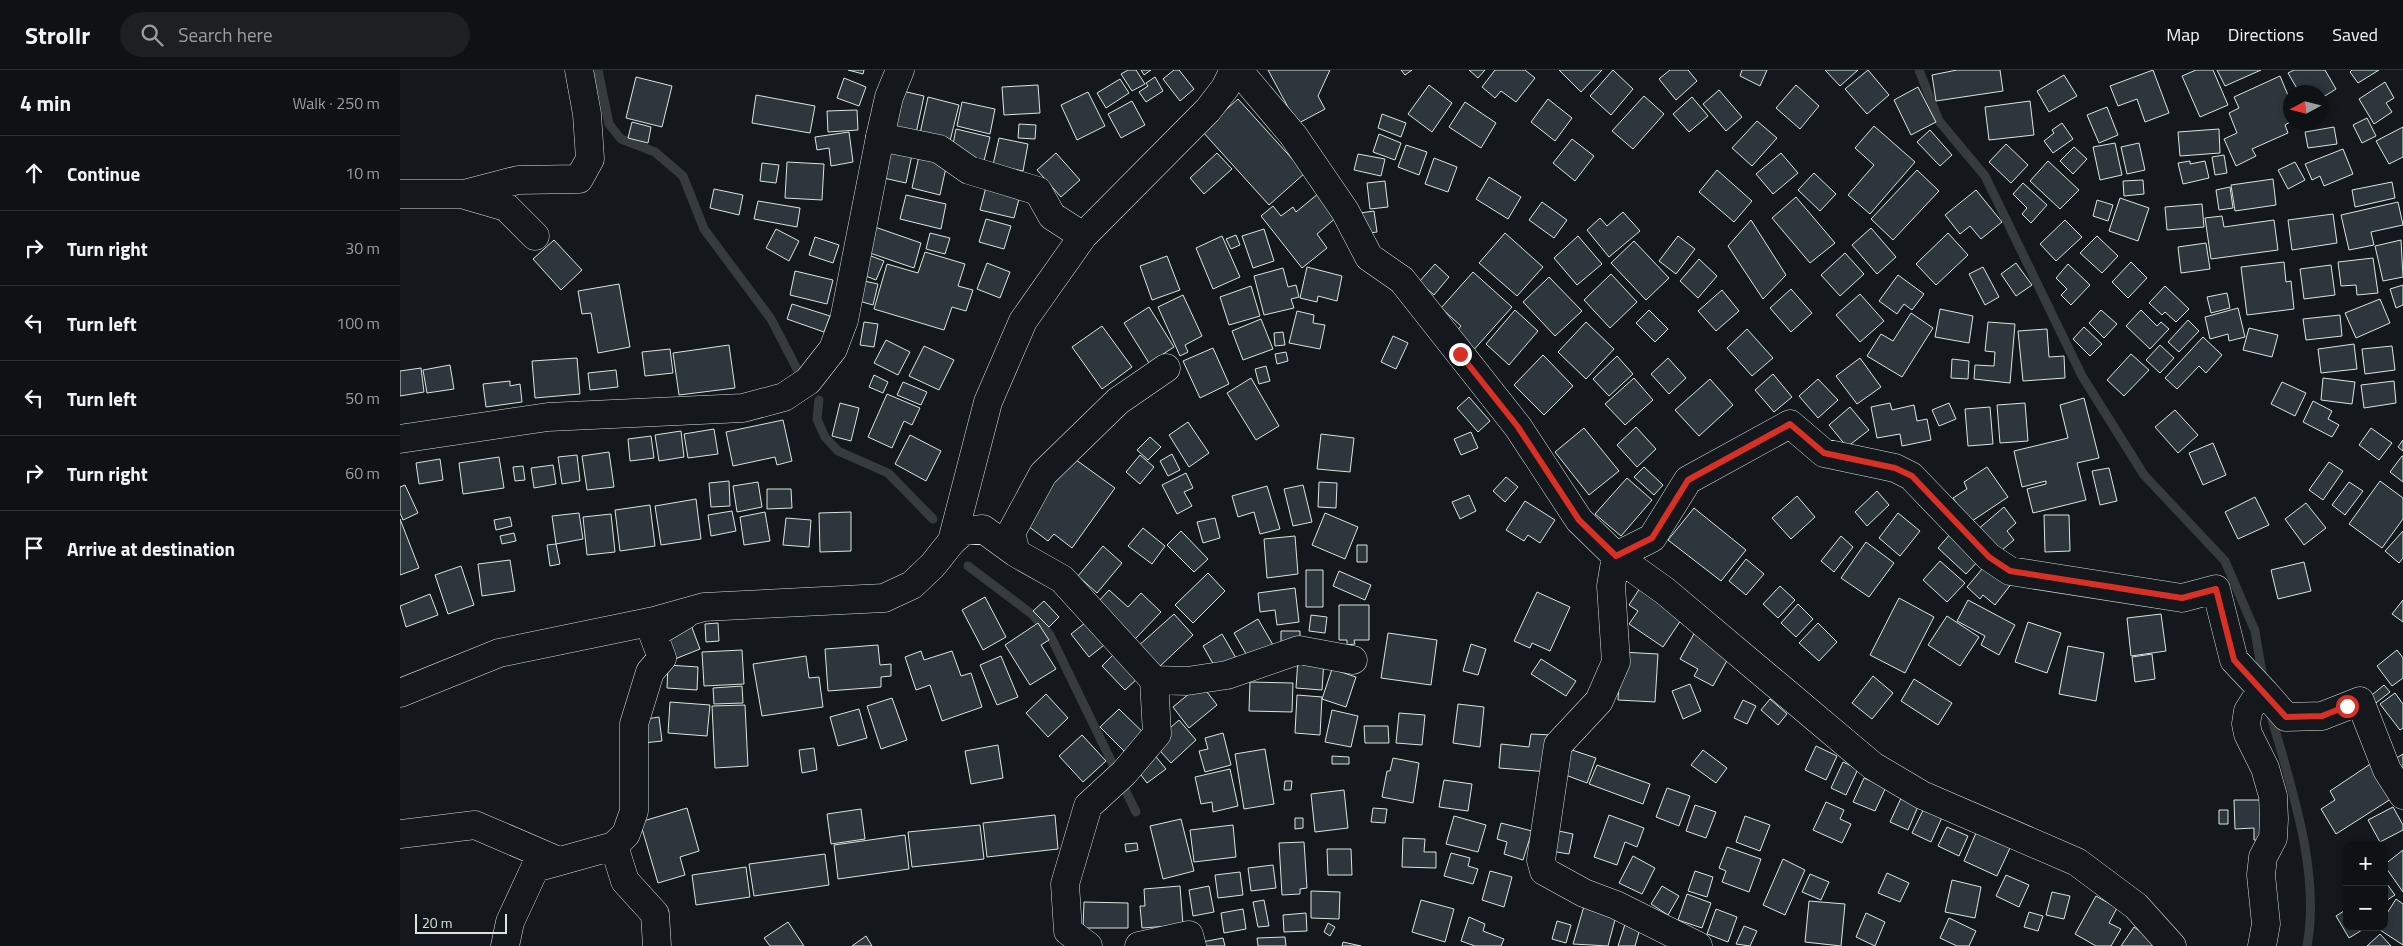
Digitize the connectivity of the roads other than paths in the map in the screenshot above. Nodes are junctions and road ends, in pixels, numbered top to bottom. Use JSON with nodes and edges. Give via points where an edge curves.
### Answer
{"nodes":[{"id":1,"x":580,"y":70,"type":"edge"},
{"id":2,"x":900,"y":70,"type":"edge"},
{"id":3,"x":1234,"y":70,"type":"edge"},
{"id":4,"x":1238,"y":70,"type":"edge"},
{"id":5,"x":880,"y":137,"type":"junction"},
{"id":6,"x":400,"y":194,"type":"edge"},
{"id":7,"x":464,"y":194,"type":"junction"},
{"id":8,"x":536,"y":236,"type":"dead end"},
{"id":9,"x":1083,"y":236,"type":"junction"},
{"id":10,"x":1166,"y":368,"type":"dead end"},
{"id":11,"x":400,"y":439,"type":"edge"},
{"id":12,"x":952,"y":540,"type":"junction"},
{"id":13,"x":1016,"y":553,"type":"junction"},
{"id":14,"x":1616,"y":556,"type":"junction"},
{"id":15,"x":704,"y":607,"type":"junction"},
{"id":16,"x":1353,"y":660,"type":"dead end"},
{"id":17,"x":1154,"y":680,"type":"junction"},
{"id":18,"x":400,"y":693,"type":"edge"},
{"id":19,"x":2265,"y":693,"type":"junction"},
{"id":20,"x":2403,"y":795,"type":"edge"},
{"id":21,"x":400,"y":834,"type":"edge"},
{"id":22,"x":614,"y":846,"type":"junction"},
{"id":23,"x":559,"y":862,"type":"junction"},
{"id":24,"x":505,"y":946,"type":"edge"},
{"id":25,"x":657,"y":946,"type":"edge"},
{"id":26,"x":1088,"y":946,"type":"edge"},
{"id":27,"x":1139,"y":946,"type":"edge"},
{"id":28,"x":1192,"y":946,"type":"edge"},
{"id":29,"x":1698,"y":946,"type":"edge"},
{"id":30,"x":2172,"y":946,"type":"edge"},
{"id":31,"x":2262,"y":946,"type":"edge"}],
"edges":[{"from":1,"to":7,"type":"main road","via":[[590,159],[579,179],[518,180]]},
{"from":2,"to":5,"type":"main road","via":[[889,97]]},
{"from":3,"to":9,"type":"main road","via":[[1208,110]]},
{"from":4,"to":14,"type":"main road","via":[[1293,135],[1345,211],[1369,256],[1402,280],[1518,427],[1579,520]]},
{"from":5,"to":9,"type":"main road","via":[[939,149],[969,170],[1038,191],[1052,216]]},
{"from":5,"to":11,"type":"main road","via":[[841,327],[833,349],[808,381],[784,397],[743,408],[548,417]]},
{"from":6,"to":7,"type":"main road"},
{"from":7,"to":8,"type":"main road","via":[[506,207]]},
{"from":9,"to":12,"type":"main road","via":[[1023,321],[988,402]]},
{"from":10,"to":13,"type":"main road","via":[[1118,401],[1043,474],[1011,533]]},
{"from":12,"to":13,"type":"main road","via":[[964,531],[983,529]]},
{"from":12,"to":15,"type":"main road","via":[[912,585],[884,598]]},
{"from":13,"to":17,"type":"main road","via":[[1062,579]]},
{"from":14,"to":19,"type":"main road","via":[[1652,538],[1688,480],[1790,424],[1824,453],[1895,468],[1912,476],[1989,557],[2010,571],[2182,598],[2216,589],[2234,660]]},
{"from":14,"to":29,"type":"main road","via":[[1611,586],[1616,662],[1599,701],[1558,745],[1541,860],[1544,871]]},
{"from":14,"to":30,"type":"main road","via":[[1665,591],[1873,766],[1922,795],[2078,862],[2136,906]]},
{"from":15,"to":18,"type":"main road","via":[[499,654]]},
{"from":15,"to":22,"type":"main road","via":[[653,634],[662,658],[650,672],[634,724],[634,811],[626,834]]},
{"from":16,"to":17,"type":"main road","via":[[1299,650],[1228,675],[1187,681]]},
{"from":17,"to":26,"type":"main road","via":[[1157,734],[1124,773],[1088,806],[1065,884],[1068,931]]},
{"from":19,"to":20,"type":"main road","via":[[2286,717],[2322,716],[2360,701],[2387,770]]},
{"from":19,"to":31,"type":"main road","via":[[2248,711],[2246,724],[2273,796],[2275,830],[2263,857],[2261,876],[2266,924]]},
{"from":21,"to":23,"type":"main road","via":[[475,825]]},
{"from":22,"to":23,"type":"main road"},
{"from":22,"to":25,"type":"main road","via":[[625,881],[655,914]]},
{"from":23,"to":24,"type":"main road","via":[[535,868],[510,922]]},
{"from":27,"to":28,"type":"main road","via":[[1189,935]]}]}
